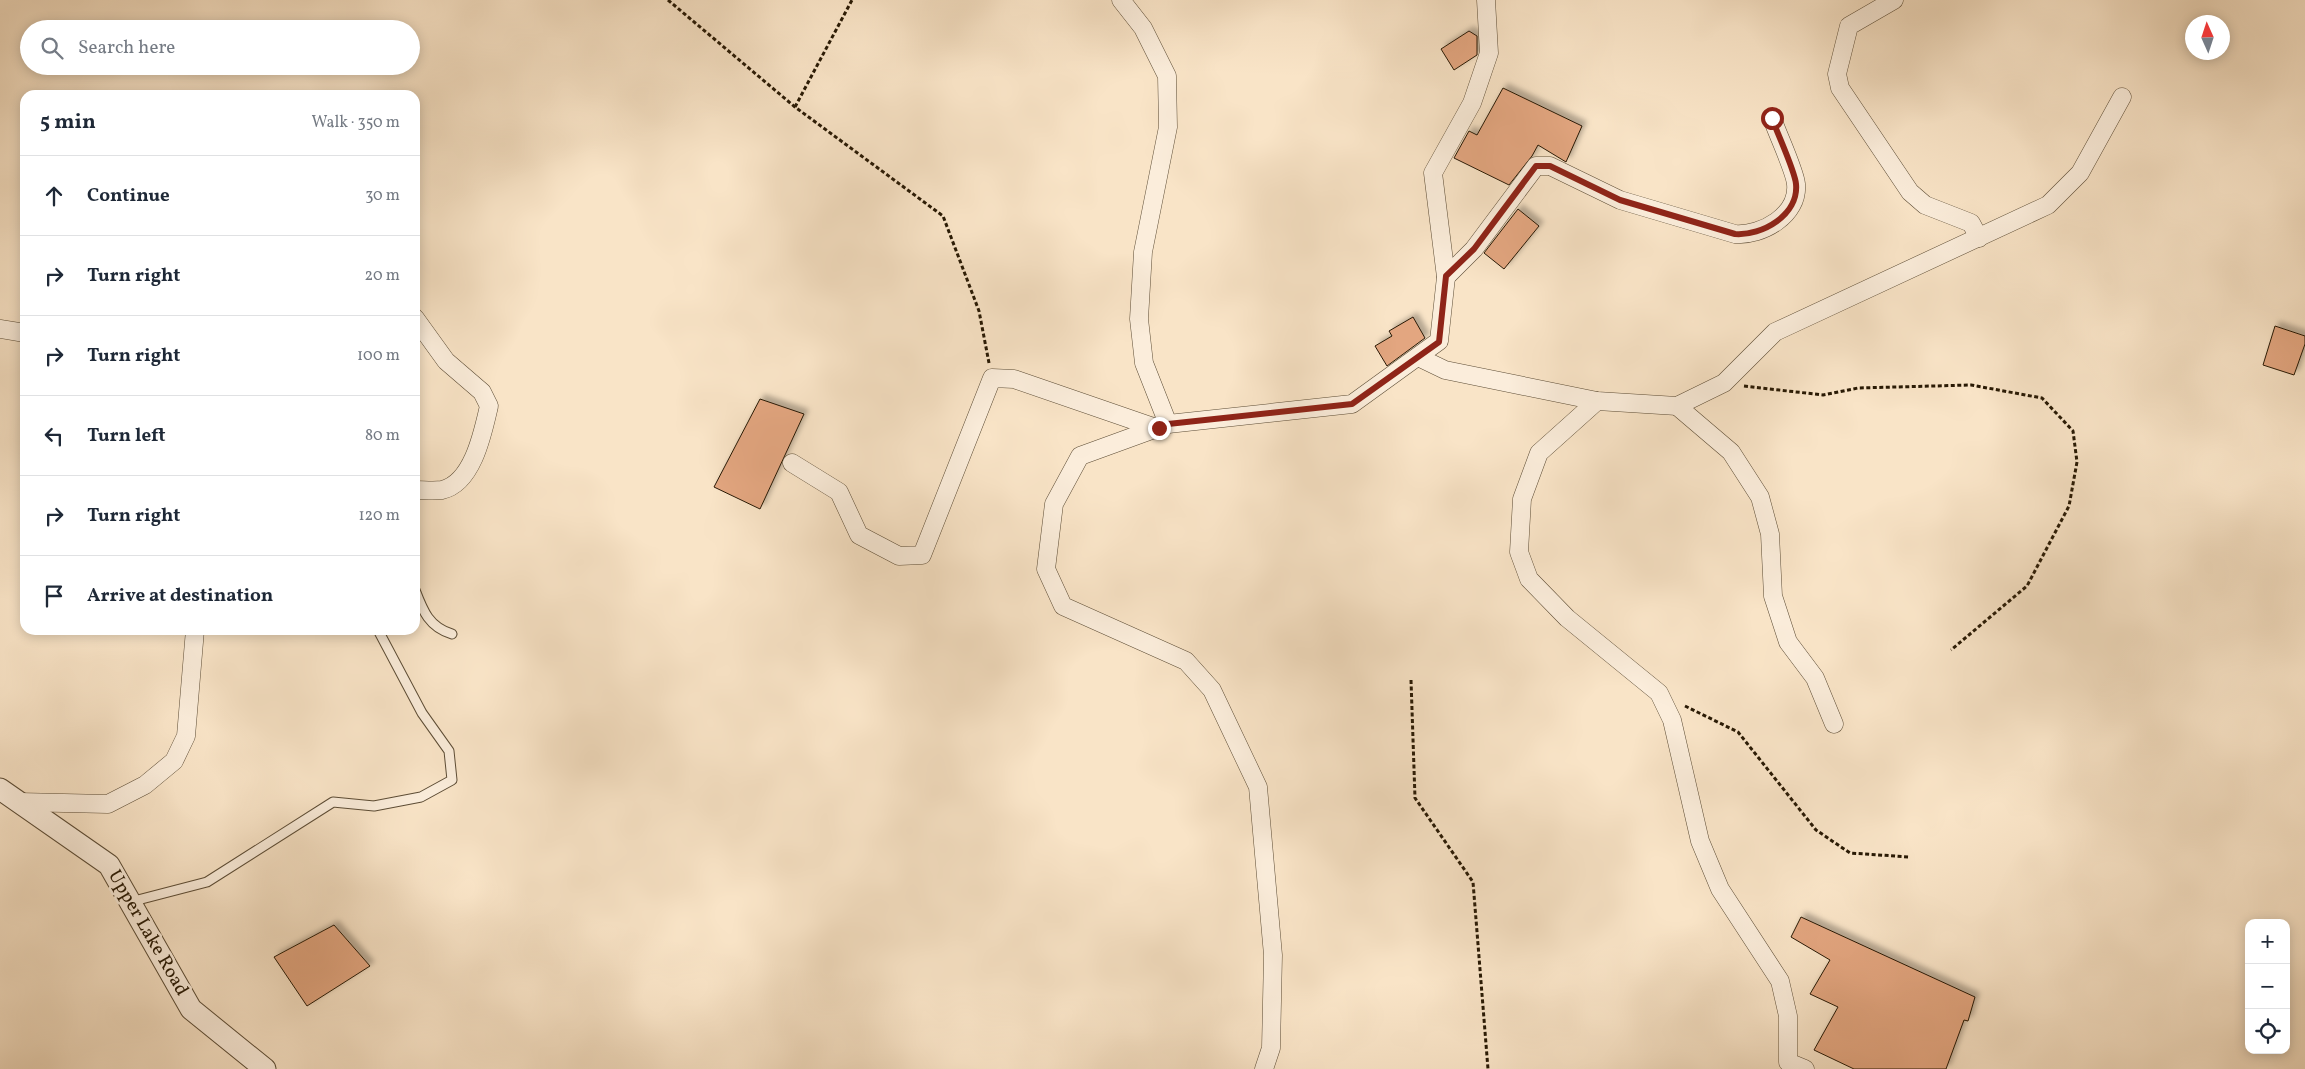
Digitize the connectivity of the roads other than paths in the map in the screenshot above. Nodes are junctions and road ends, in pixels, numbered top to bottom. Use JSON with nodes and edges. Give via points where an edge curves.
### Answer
{"nodes":[{"id":1,"x":1121,"y":0,"type":"edge"},
{"id":2,"x":1486,"y":0,"type":"edge"},
{"id":3,"x":1894,"y":0,"type":"edge"},
{"id":4,"x":2122,"y":97,"type":"dead end"},
{"id":5,"x":1772,"y":118,"type":"dead end"},
{"id":6,"x":1979,"y":238,"type":"junction"},
{"id":7,"x":1446,"y":276,"type":"junction"},
{"id":8,"x":420,"y":325,"type":"edge"},
{"id":9,"x":0,"y":329,"type":"edge"},
{"id":10,"x":20,"y":331,"type":"edge"},
{"id":11,"x":1418,"y":358,"type":"junction"},
{"id":12,"x":1597,"y":401,"type":"junction"},
{"id":13,"x":1677,"y":406,"type":"junction"},
{"id":14,"x":1163,"y":426,"type":"junction"},
{"id":15,"x":792,"y":463,"type":"dead end"},
{"id":16,"x":420,"y":490,"type":"edge"},
{"id":17,"x":420,"y":603,"type":"edge"},
{"id":18,"x":452,"y":634,"type":"dead end"},
{"id":19,"x":195,"y":635,"type":"edge"},
{"id":20,"x":381,"y":635,"type":"edge"},
{"id":21,"x":1834,"y":724,"type":"dead end"},
{"id":22,"x":0,"y":788,"type":"edge"},
{"id":23,"x":19,"y":802,"type":"junction"},
{"id":24,"x":130,"y":902,"type":"junction"},
{"id":25,"x":264,"y":1069,"type":"edge"},
{"id":26,"x":1264,"y":1069,"type":"edge"},
{"id":27,"x":1804,"y":1069,"type":"edge"}],
"edges":[{"from":1,"to":14,"type":"street","via":[[1143,28],[1167,76],[1168,127],[1144,252],[1139,319],[1144,363]]},
{"from":2,"to":7,"type":"street","via":[[1489,54],[1472,103],[1432,173]]},
{"from":3,"to":6,"type":"street","via":[[1850,26],[1837,74],[1840,88],[1910,192],[1925,205],[1970,224]]},
{"from":4,"to":6,"type":"street","via":[[2080,173],[2048,204]]},
{"from":5,"to":7,"type":"street","via":[[1796,184],[1791,208],[1775,223],[1748,235],[1735,234],[1620,200],[1550,166],[1536,166],[1474,249]]},
{"from":6,"to":13,"type":"street","via":[[1775,332],[1724,383]]},
{"from":7,"to":11,"type":"street","via":[[1439,342]]},
{"from":8,"to":16,"type":"street","via":[[446,361],[482,392],[489,406],[479,446],[462,478],[443,490]]},
{"from":9,"to":10,"type":"street"},
{"from":11,"to":12,"type":"street","via":[[1445,370]]},
{"from":11,"to":14,"type":"street","via":[[1352,404]]},
{"from":12,"to":13,"type":"street"},
{"from":12,"to":27,"type":"street","via":[[1539,452],[1522,499],[1519,552],[1529,578],[1567,618],[1659,693],[1672,720],[1700,842],[1720,890],[1780,981],[1788,1016],[1788,1062]]},
{"from":13,"to":21,"type":"street","via":[[1731,452],[1760,497],[1770,534],[1773,596],[1788,642],[1815,678]]},
{"from":14,"to":15,"type":"street","via":[[1014,379],[992,378],[922,555],[900,556],[859,535],[839,492]]},
{"from":14,"to":26,"type":"street","via":[[1080,456],[1054,504],[1046,569],[1063,606],[1186,661],[1212,690],[1258,786],[1273,955],[1271,1048]]},
{"from":17,"to":18,"type":"lane","via":[[425,616],[439,630]]},
{"from":19,"to":23,"type":"street","via":[[186,736],[174,761],[145,786],[108,804]]},
{"from":20,"to":24,"type":"lane","via":[[422,713],[449,751],[452,780],[421,797],[374,806],[334,802],[207,882]]},
{"from":22,"to":23,"type":"street","name":"Upper Lake Road"},
{"from":23,"to":24,"type":"street","name":"Upper Lake Road","via":[[109,865]]},
{"from":24,"to":25,"type":"street","name":"Upper Lake Road","via":[[191,1009]]}]}
